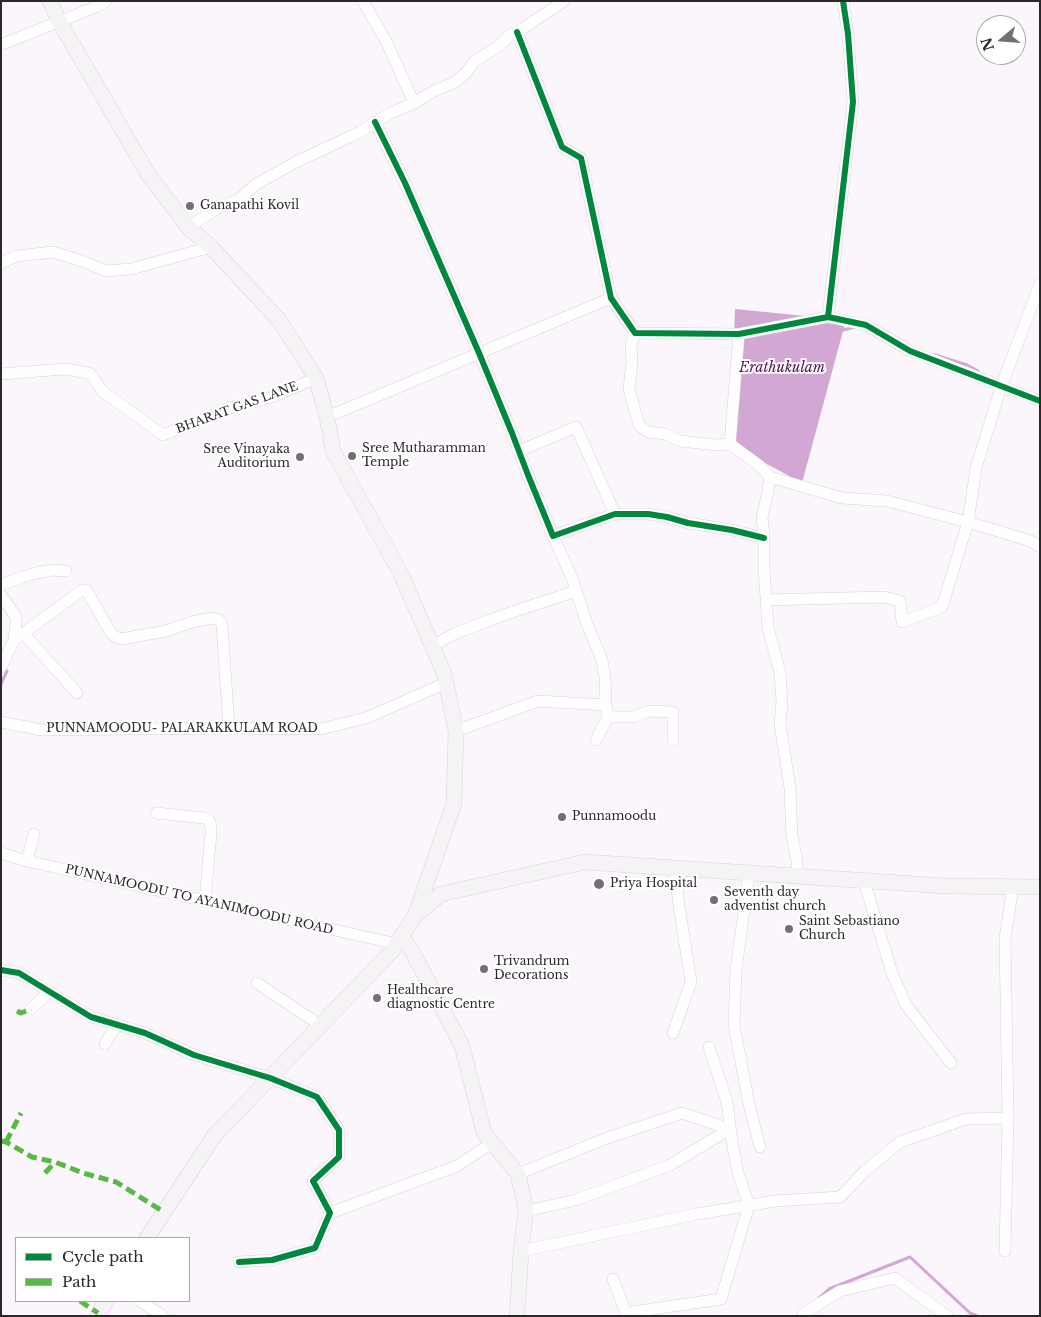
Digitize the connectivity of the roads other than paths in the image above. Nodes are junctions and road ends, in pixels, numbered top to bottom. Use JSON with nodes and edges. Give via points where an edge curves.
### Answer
{"nodes":[{"id":1,"x":50,"y":1,"type":"edge"},
{"id":2,"x":106,"y":1,"type":"edge"},
{"id":3,"x":363,"y":1,"type":"edge"},
{"id":4,"x":564,"y":1,"type":"edge"},
{"id":5,"x":843,"y":1,"type":"edge"},
{"id":6,"x":59,"y":21,"type":"junction"},
{"id":7,"x":517,"y":32,"type":"junction"},
{"id":8,"x":1,"y":44,"type":"edge"},
{"id":9,"x":414,"y":103,"type":"junction"},
{"id":10,"x":375,"y":122,"type":"junction"},
{"id":11,"x":188,"y":226,"type":"junction"},
{"id":12,"x":211,"y":247,"type":"junction"},
{"id":13,"x":1,"y":263,"type":"edge"},
{"id":14,"x":1040,"y":284,"type":"edge"},
{"id":15,"x":611,"y":298,"type":"junction"},
{"id":16,"x":828,"y":317,"type":"junction"},
{"id":17,"x":636,"y":333,"type":"junction"},
{"id":18,"x":739,"y":334,"type":"junction"},
{"id":19,"x":479,"y":353,"type":"junction"},
{"id":20,"x":1,"y":374,"type":"edge"},
{"id":21,"x":316,"y":378,"type":"junction"},
{"id":22,"x":1001,"y":387,"type":"junction"},
{"id":23,"x":1040,"y":401,"type":"edge"},
{"id":24,"x":327,"y":417,"type":"junction"},
{"id":25,"x":730,"y":444,"type":"junction"},
{"id":26,"x":519,"y":450,"type":"junction"},
{"id":27,"x":770,"y":477,"type":"junction"},
{"id":28,"x":615,"y":514,"type":"junction"},
{"id":29,"x":968,"y":522,"type":"junction"},
{"id":30,"x":553,"y":536,"type":"junction"},
{"id":31,"x":764,"y":538,"type":"junction"},
{"id":32,"x":1040,"y":547,"type":"edge"},
{"id":33,"x":66,"y":571,"type":"dead end"},
{"id":34,"x":2,"y":589,"type":"edge"},
{"id":35,"x":576,"y":591,"type":"junction"},
{"id":36,"x":767,"y":600,"type":"junction"},
{"id":37,"x":18,"y":636,"type":"junction"},
{"id":38,"x":432,"y":646,"type":"junction"},
{"id":39,"x":1,"y":667,"type":"edge"},
{"id":40,"x":446,"y":683,"type":"junction"},
{"id":41,"x":77,"y":693,"type":"dead end"},
{"id":42,"x":606,"y":705,"type":"junction"},
{"id":43,"x":608,"y":717,"type":"junction"},
{"id":44,"x":1,"y":722,"type":"edge"},
{"id":45,"x":229,"y":728,"type":"junction"},
{"id":46,"x":456,"y":731,"type":"junction"},
{"id":47,"x":596,"y":740,"type":"dead end"},
{"id":48,"x":673,"y":740,"type":"dead end"},
{"id":49,"x":156,"y":813,"type":"dead end"},
{"id":50,"x":34,"y":834,"type":"dead end"},
{"id":51,"x":1,"y":853,"type":"edge"},
{"id":52,"x":27,"y":861,"type":"junction"},
{"id":53,"x":675,"y":868,"type":"junction"},
{"id":54,"x":749,"y":873,"type":"junction"},
{"id":55,"x":797,"y":876,"type":"junction"},
{"id":56,"x":864,"y":881,"type":"junction"},
{"id":57,"x":1013,"y":887,"type":"junction"},
{"id":58,"x":1040,"y":887,"type":"edge"},
{"id":59,"x":205,"y":901,"type":"junction"},
{"id":60,"x":415,"y":916,"type":"junction"},
{"id":61,"x":399,"y":940,"type":"junction"},
{"id":62,"x":1,"y":970,"type":"edge"},
{"id":63,"x":257,"y":983,"type":"dead end"},
{"id":64,"x":49,"y":992,"type":"junction"},
{"id":65,"x":31,"y":1009,"type":"dead end"},
{"id":66,"x":116,"y":1024,"type":"junction"},
{"id":67,"x":320,"y":1025,"type":"junction"},
{"id":68,"x":673,"y":1033,"type":"dead end"},
{"id":69,"x":105,"y":1044,"type":"dead end"},
{"id":70,"x":709,"y":1047,"type":"dead end"},
{"id":71,"x":951,"y":1063,"type":"dead end"},
{"id":72,"x":270,"y":1078,"type":"junction"},
{"id":73,"x":1008,"y":1118,"type":"junction"},
{"id":74,"x":730,"y":1129,"type":"junction"},
{"id":75,"x":492,"y":1143,"type":"junction"},
{"id":76,"x":760,"y":1147,"type":"dead end"},
{"id":77,"x":518,"y":1174,"type":"junction"},
{"id":78,"x":750,"y":1205,"type":"junction"},
{"id":79,"x":526,"y":1211,"type":"junction"},
{"id":80,"x":330,"y":1213,"type":"junction"},
{"id":81,"x":148,"y":1237,"type":"edge"},
{"id":82,"x":521,"y":1250,"type":"junction"},
{"id":83,"x":1005,"y":1251,"type":"dead end"},
{"id":84,"x":239,"y":1262,"type":"dead end"},
{"id":85,"x":612,"y":1279,"type":"dead end"},
{"id":86,"x":105,"y":1302,"type":"edge"},
{"id":87,"x":142,"y":1302,"type":"edge"},
{"id":88,"x":803,"y":1314,"type":"dead end"},
{"id":89,"x":97,"y":1316,"type":"edge"},
{"id":90,"x":163,"y":1316,"type":"edge"},
{"id":91,"x":517,"y":1316,"type":"edge"},
{"id":92,"x":947,"y":1316,"type":"edge"}],
"edges":[{"from":1,"to":6,"type":"main road"},
{"from":2,"to":6,"type":"street"},
{"from":3,"to":9,"type":"street","via":[[387,43]]},
{"from":4,"to":7,"type":"street"},
{"from":5,"to":16,"type":"street","via":[[853,102]]},
{"from":6,"to":8,"type":"street"},
{"from":6,"to":11,"type":"main road","via":[[148,174]]},
{"from":7,"to":9,"type":"street","via":[[474,61],[455,82]]},
{"from":7,"to":15,"type":"street","via":[[562,147],[581,158]]},
{"from":9,"to":10,"type":"street"},
{"from":10,"to":11,"type":"street","via":[[296,162],[255,185],[238,200]]},
{"from":10,"to":19,"type":"street","via":[[405,182]]},
{"from":11,"to":12,"type":"main road"},
{"from":12,"to":13,"type":"street","via":[[131,269],[106,271],[53,252],[17,256]]},
{"from":12,"to":21,"type":"main road","via":[[279,320]]},
{"from":14,"to":22,"type":"street"},
{"from":15,"to":17,"type":"street"},
{"from":15,"to":19,"type":"street"},
{"from":16,"to":18,"type":"street"},
{"from":16,"to":22,"type":"street","via":[[866,325],[910,351]]},
{"from":17,"to":18,"type":"street"},
{"from":17,"to":25,"type":"street","via":[[631,344],[629,389],[639,425],[648,432],[666,434],[680,441]]},
{"from":18,"to":25,"type":"street"},
{"from":19,"to":24,"type":"street"},
{"from":19,"to":26,"type":"street"},
{"from":20,"to":21,"type":"street","name":"BHARAT GAS LANE","via":[[65,369],[89,373],[102,391],[163,435],[230,408],[275,396]]},
{"from":21,"to":24,"type":"main road"},
{"from":22,"to":23,"type":"street"},
{"from":22,"to":29,"type":"street","via":[[976,468]]},
{"from":24,"to":38,"type":"main road","via":[[333,451],[401,574]]},
{"from":25,"to":27,"type":"street"},
{"from":26,"to":28,"type":"street","via":[[576,427]]},
{"from":26,"to":30,"type":"street"},
{"from":27,"to":29,"type":"street","via":[[842,498],[887,501]]},
{"from":27,"to":31,"type":"street","via":[[762,517]]},
{"from":28,"to":30,"type":"street"},
{"from":28,"to":31,"type":"street","via":[[667,517]]},
{"from":29,"to":32,"type":"street","via":[[1031,541]]},
{"from":29,"to":36,"type":"street","via":[[942,607],[902,622],[900,601],[884,597]]},
{"from":30,"to":35,"type":"street"},
{"from":31,"to":36,"type":"street"},
{"from":33,"to":34,"type":"street","via":[[36,573]]},
{"from":34,"to":37,"type":"street","via":[[16,617]]},
{"from":35,"to":38,"type":"street","via":[[477,624]]},
{"from":35,"to":42,"type":"street","via":[[602,660]]},
{"from":36,"to":55,"type":"street","via":[[768,627],[780,673],[780,724],[790,788]]},
{"from":37,"to":39,"type":"street"},
{"from":37,"to":41,"type":"street"},
{"from":37,"to":45,"type":"street","via":[[81,590],[88,593],[111,632],[121,639],[212,618],[219,620],[222,624]]},
{"from":38,"to":40,"type":"main road"},
{"from":40,"to":45,"type":"street","name":"PUNNAMOODU- PALARAKKULAM ROAD","via":[[366,718],[321,729]]},
{"from":40,"to":46,"type":"main road"},
{"from":42,"to":43,"type":"street"},
{"from":42,"to":46,"type":"street","via":[[538,701]]},
{"from":43,"to":47,"type":"street"},
{"from":43,"to":48,"type":"street","via":[[633,717],[649,711],[673,712]]},
{"from":44,"to":45,"type":"street","name":"PUNNAMOODU- PALARAKKULAM ROAD","via":[[42,730]]},
{"from":46,"to":60,"type":"main road","via":[[454,804]]},
{"from":49,"to":59,"type":"street","via":[[209,820],[211,833]]},
{"from":50,"to":52,"type":"street"},
{"from":51,"to":52,"type":"street","name":"PUNNAMOODU TO AYANIMOODU ROAD"},
{"from":52,"to":59,"type":"street","name":"PUNNAMOODU TO AYANIMOODU ROAD"},
{"from":53,"to":54,"type":"main road"},
{"from":53,"to":60,"type":"main road","via":[[585,862],[441,894]]},
{"from":53,"to":68,"type":"street","via":[[691,982]]},
{"from":54,"to":55,"type":"main road"},
{"from":54,"to":76,"type":"street","via":[[736,970],[734,1025]]},
{"from":55,"to":56,"type":"main road"},
{"from":56,"to":57,"type":"main road"},
{"from":56,"to":71,"type":"street","via":[[892,973],[906,1005]]},
{"from":57,"to":58,"type":"main road"},
{"from":57,"to":73,"type":"street","via":[[1005,938]]},
{"from":59,"to":61,"type":"street","name":"PUNNAMOODU TO AYANIMOODU ROAD"},
{"from":60,"to":61,"type":"main road"},
{"from":61,"to":67,"type":"main road"},
{"from":61,"to":75,"type":"main road","via":[[413,953],[462,1046],[484,1133]]},
{"from":62,"to":64,"type":"street","via":[[19,973]]},
{"from":63,"to":67,"type":"street"},
{"from":64,"to":65,"type":"street"},
{"from":64,"to":66,"type":"street","via":[[91,1017]]},
{"from":66,"to":69,"type":"street"},
{"from":66,"to":72,"type":"street","via":[[194,1055]]},
{"from":67,"to":72,"type":"main road"},
{"from":70,"to":74,"type":"street","via":[[727,1102]]},
{"from":72,"to":80,"type":"street","via":[[317,1096],[339,1130],[339,1157],[313,1180]]},
{"from":72,"to":81,"type":"main road","via":[[214,1136]]},
{"from":73,"to":78,"type":"street","via":[[966,1119],[900,1142],[840,1197]]},
{"from":73,"to":83,"type":"street"},
{"from":74,"to":77,"type":"street","via":[[682,1113],[607,1138]]},
{"from":74,"to":78,"type":"street","via":[[738,1173]]},
{"from":74,"to":79,"type":"street","via":[[670,1166],[576,1200]]},
{"from":75,"to":77,"type":"main road"},
{"from":75,"to":80,"type":"street","via":[[457,1166]]},
{"from":77,"to":79,"type":"main road"},
{"from":78,"to":82,"type":"street"},
{"from":78,"to":85,"type":"street","via":[[720,1299],[626,1313]]},
{"from":79,"to":82,"type":"main road"},
{"from":80,"to":84,"type":"street","via":[[314,1248],[272,1260]]},
{"from":82,"to":91,"type":"main road"},
{"from":86,"to":89,"type":"main road"},
{"from":87,"to":90,"type":"street"},
{"from":88,"to":92,"type":"street","via":[[840,1291],[895,1278]]}]}
